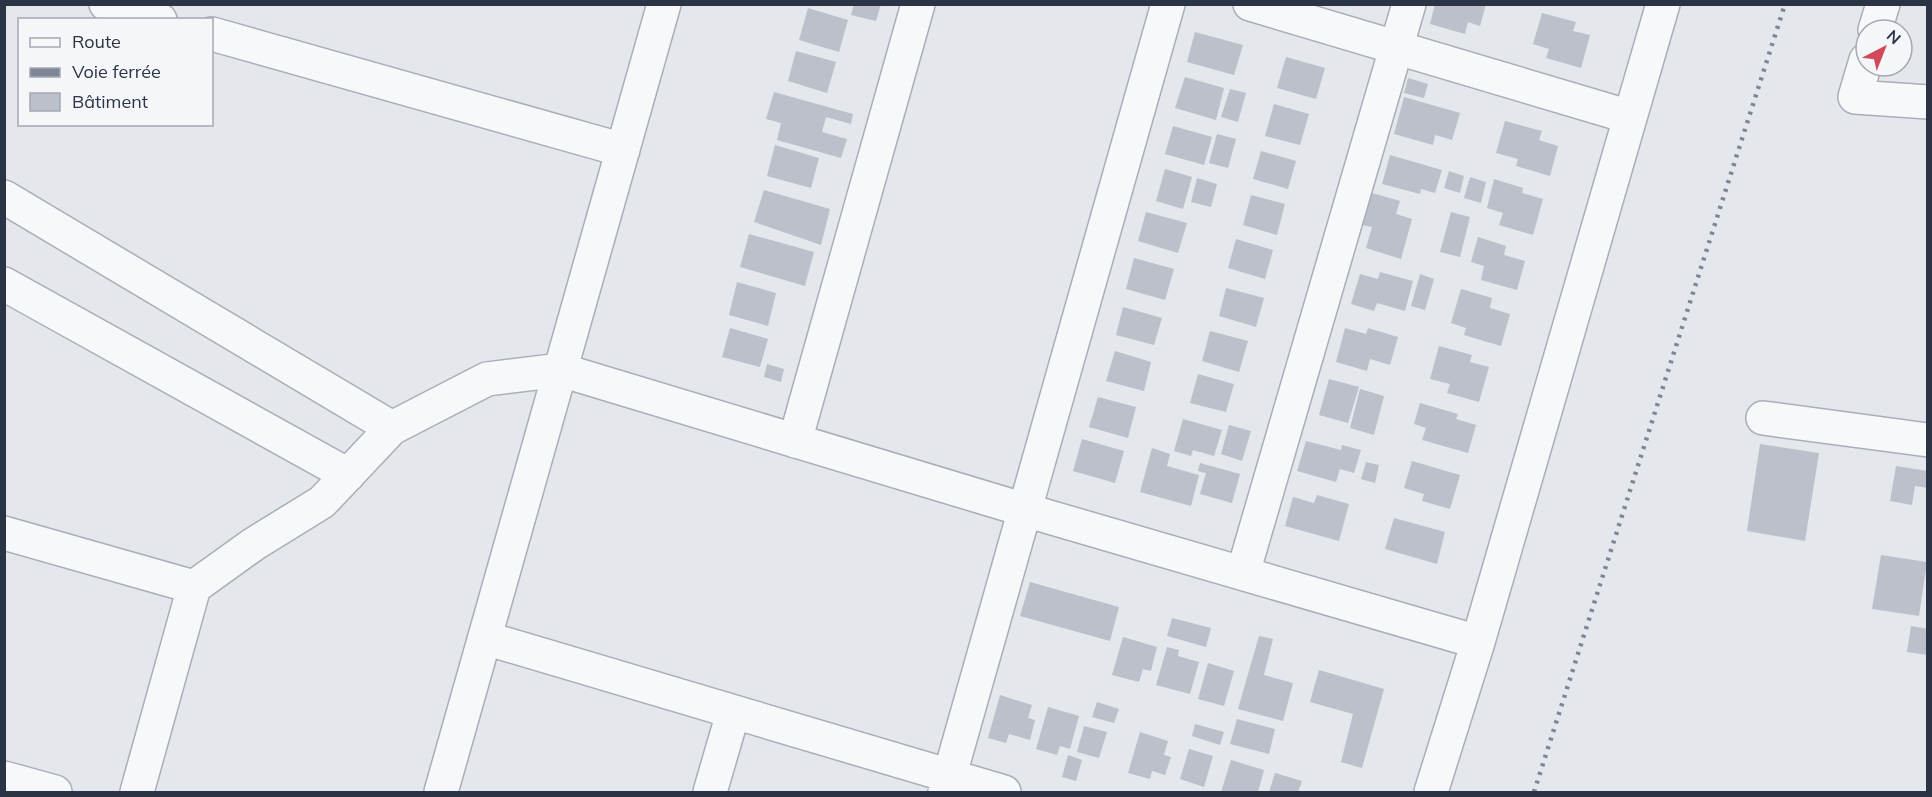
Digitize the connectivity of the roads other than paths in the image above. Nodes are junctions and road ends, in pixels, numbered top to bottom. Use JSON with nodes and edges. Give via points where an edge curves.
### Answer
{"nodes":[{"id":1,"x":106,"y":4,"type":"edge"},
{"id":2,"x":664,"y":4,"type":"edge"},
{"id":3,"x":918,"y":4,"type":"edge"},
{"id":4,"x":1168,"y":4,"type":"edge"},
{"id":5,"x":1250,"y":4,"type":"edge"},
{"id":6,"x":1408,"y":4,"type":"edge"},
{"id":7,"x":1663,"y":4,"type":"edge"},
{"id":8,"x":153,"y":18,"type":"edge"},
{"id":9,"x":213,"y":34,"type":"edge"},
{"id":10,"x":1396,"y":48,"type":"junction"},
{"id":11,"x":1861,"y":78,"type":"edge"},
{"id":12,"x":1928,"y":102,"type":"edge"},
{"id":13,"x":1630,"y":117,"type":"junction"},
{"id":14,"x":623,"y":150,"type":"junction"},
{"id":15,"x":4,"y":196,"type":"edge"},
{"id":16,"x":4,"y":284,"type":"edge"},
{"id":17,"x":561,"y":370,"type":"junction"},
{"id":18,"x":1763,"y":418,"type":"dead end"},
{"id":19,"x":392,"y":428,"type":"junction"},
{"id":20,"x":1928,"y":440,"type":"edge"},
{"id":21,"x":795,"y":441,"type":"junction"},
{"id":22,"x":348,"y":474,"type":"junction"},
{"id":23,"x":1025,"y":510,"type":"junction"},
{"id":24,"x":4,"y":533,"type":"edge"},
{"id":25,"x":1243,"y":573,"type":"junction"},
{"id":26,"x":194,"y":587,"type":"junction"},
{"id":27,"x":485,"y":638,"type":"junction"},
{"id":28,"x":1478,"y":642,"type":"junction"},
{"id":29,"x":733,"y":713,"type":"junction"},
{"id":30,"x":4,"y":778,"type":"edge"},
{"id":31,"x":948,"y":784,"type":"edge"},
{"id":32,"x":55,"y":792,"type":"edge"},
{"id":33,"x":137,"y":792,"type":"edge"},
{"id":34,"x":441,"y":792,"type":"edge"},
{"id":35,"x":710,"y":792,"type":"edge"},
{"id":36,"x":1004,"y":792,"type":"edge"},
{"id":37,"x":1431,"y":792,"type":"edge"}],
"edges":[{"from":1,"to":8,"type":"street"},
{"from":2,"to":14,"type":"street"},
{"from":3,"to":21,"type":"street"},
{"from":4,"to":23,"type":"street"},
{"from":5,"to":10,"type":"street"},
{"from":6,"to":10,"type":"street"},
{"from":7,"to":13,"type":"street"},
{"from":9,"to":14,"type":"street"},
{"from":10,"to":13,"type":"street"},
{"from":10,"to":25,"type":"street"},
{"from":11,"to":12,"type":"street","via":[[1855,97]]},
{"from":13,"to":28,"type":"street"},
{"from":14,"to":17,"type":"street"},
{"from":15,"to":19,"type":"street"},
{"from":16,"to":22,"type":"street"},
{"from":17,"to":19,"type":"street","via":[[487,379]]},
{"from":17,"to":21,"type":"street"},
{"from":17,"to":27,"type":"street"},
{"from":18,"to":20,"type":"street"},
{"from":19,"to":22,"type":"street"},
{"from":21,"to":23,"type":"street"},
{"from":22,"to":26,"type":"street","via":[[321,502]]},
{"from":23,"to":25,"type":"street"},
{"from":23,"to":31,"type":"street"},
{"from":24,"to":26,"type":"street"},
{"from":25,"to":28,"type":"street"},
{"from":26,"to":33,"type":"street"},
{"from":27,"to":29,"type":"street"},
{"from":27,"to":34,"type":"street"},
{"from":28,"to":37,"type":"street"},
{"from":29,"to":31,"type":"street"},
{"from":29,"to":35,"type":"street"},
{"from":30,"to":32,"type":"street"},
{"from":31,"to":36,"type":"street"}]}
